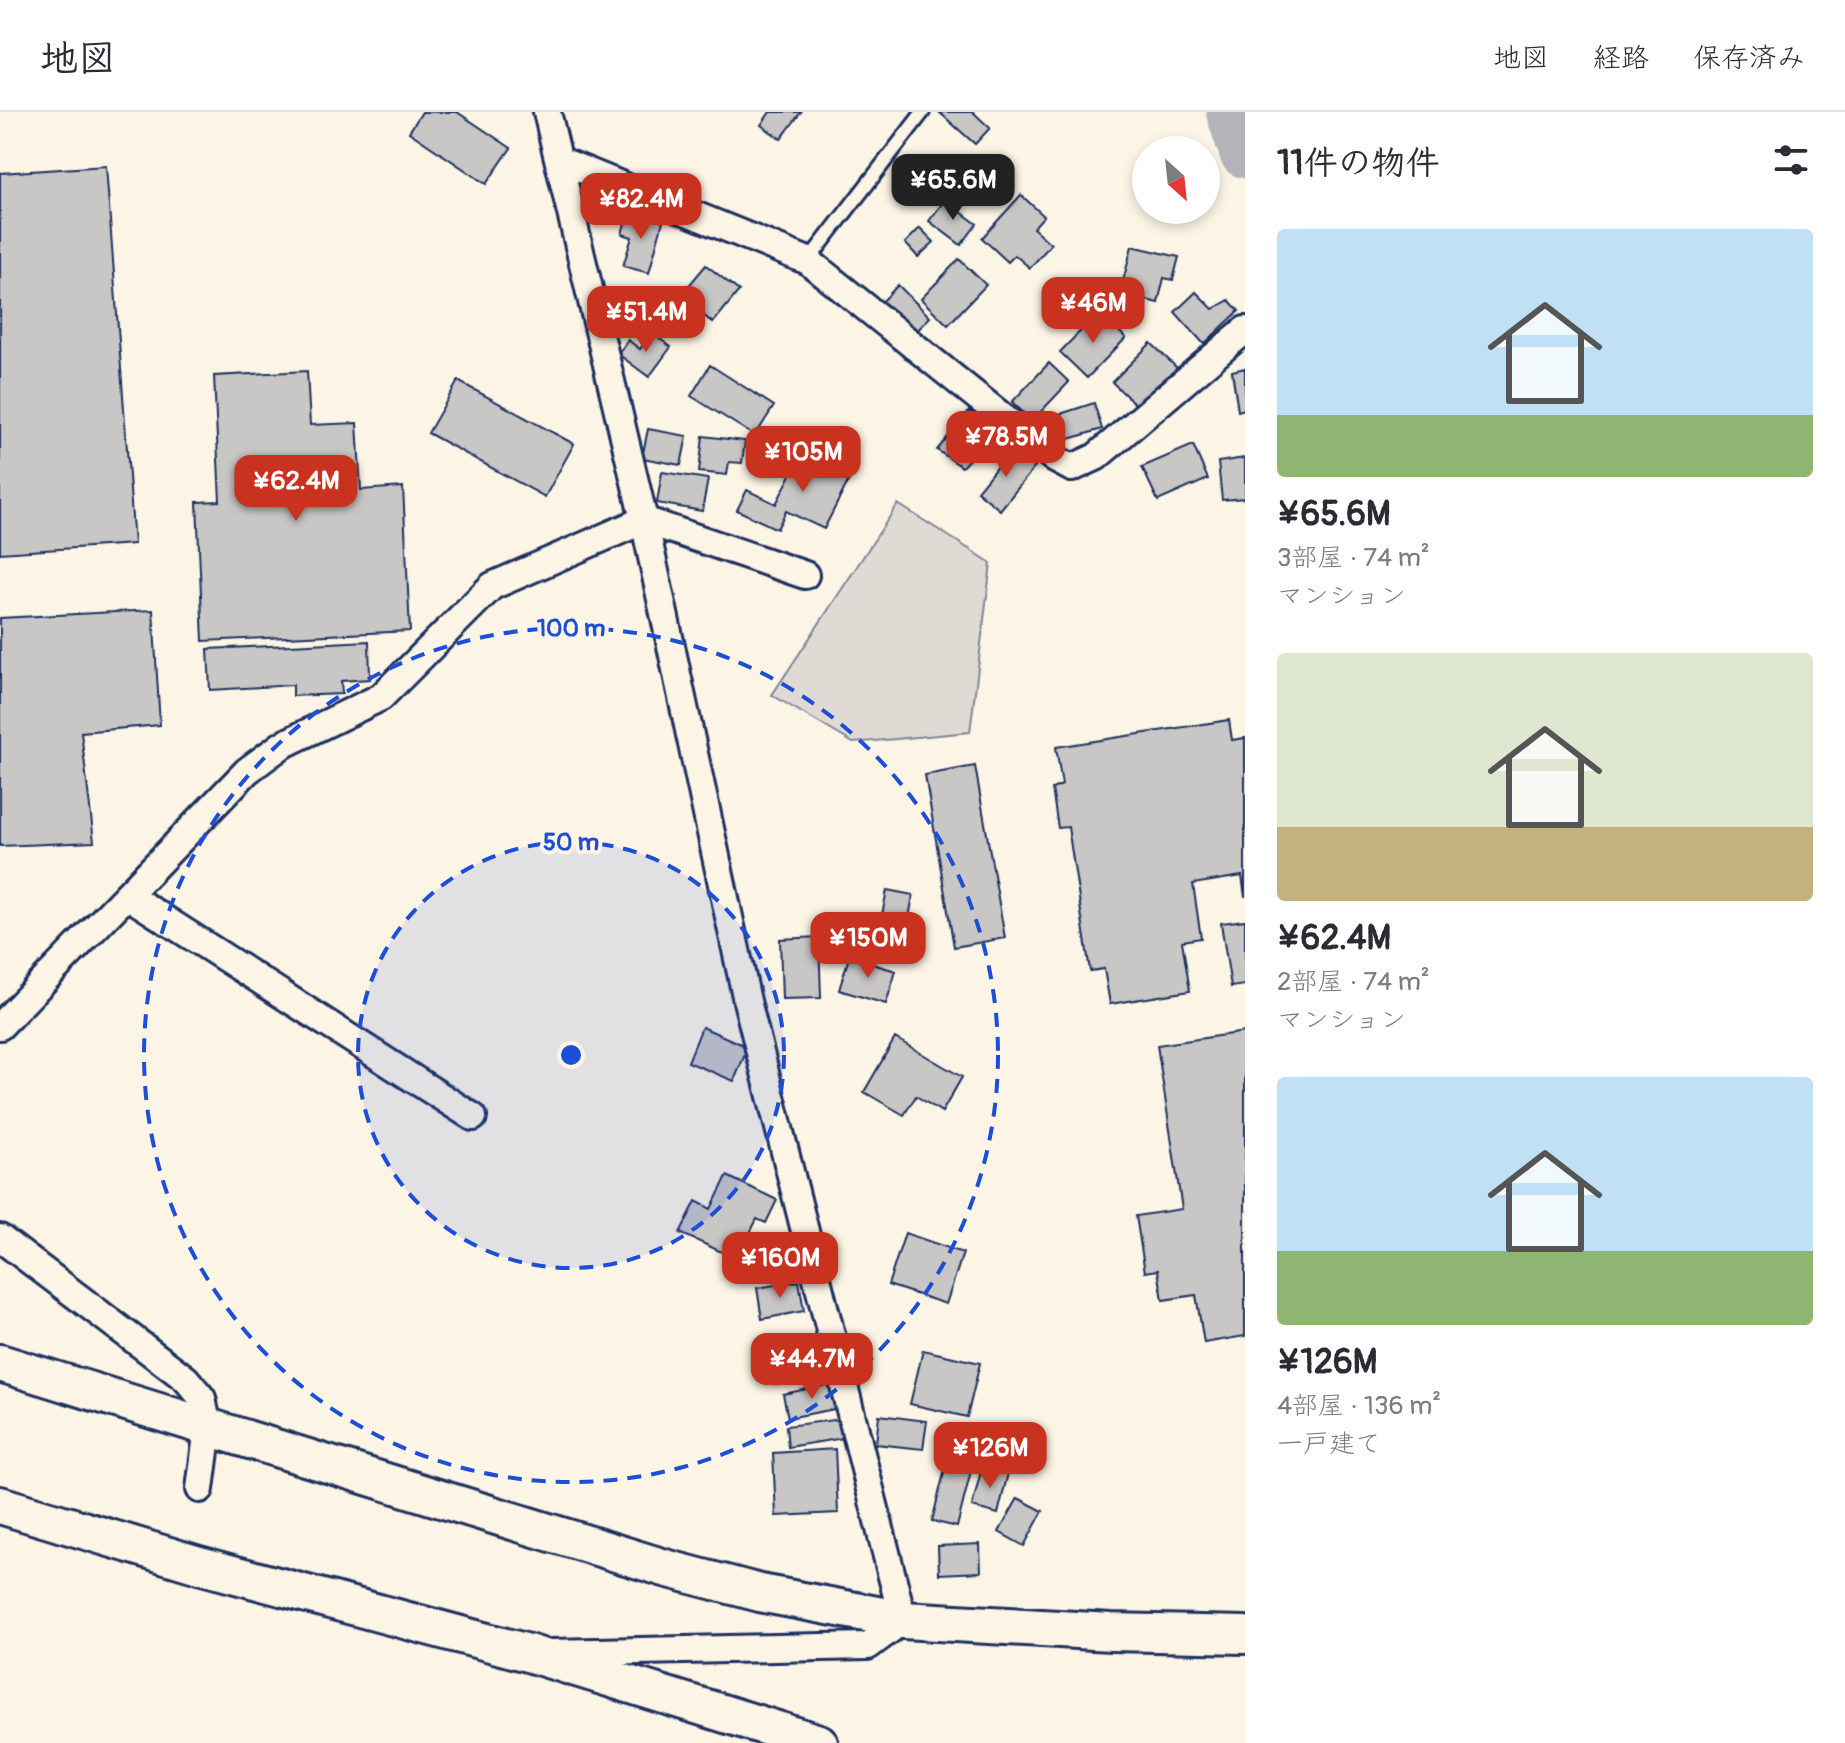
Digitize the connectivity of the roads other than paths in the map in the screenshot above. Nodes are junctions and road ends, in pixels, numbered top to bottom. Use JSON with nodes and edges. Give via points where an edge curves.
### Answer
{"nodes":[{"id":1,"x":547,"y":112,"type":"edge"},
{"id":2,"x":923,"y":112,"type":"edge"},
{"id":3,"x":559,"y":160,"type":"junction"},
{"id":4,"x":808,"y":261,"type":"junction"},
{"id":5,"x":1245,"y":330,"type":"edge"},
{"id":6,"x":644,"y":520,"type":"junction"},
{"id":7,"x":805,"y":575,"type":"dead end"},
{"id":8,"x":127,"y":895,"type":"junction"},
{"id":9,"x":0,"y":1026,"type":"edge"},
{"id":10,"x":473,"y":1117,"type":"dead end"},
{"id":11,"x":0,"y":1238,"type":"edge"},
{"id":12,"x":0,"y":1363,"type":"edge"},
{"id":13,"x":208,"y":1428,"type":"junction"},
{"id":14,"x":200,"y":1489,"type":"dead end"},
{"id":15,"x":0,"y":1505,"type":"edge"},
{"id":16,"x":903,"y":1620,"type":"junction"},
{"id":17,"x":1245,"y":1635,"type":"edge"},
{"id":18,"x":528,"y":1653,"type":"junction"},
{"id":19,"x":819,"y":1743,"type":"edge"}],
"edges":[{"from":1,"to":3,"type":"street"},
{"from":2,"to":4,"type":"lane"},
{"from":3,"to":4,"type":"street"},
{"from":3,"to":6,"type":"street"},
{"from":4,"to":5,"type":"street","via":[[1072,468],[1096,457]]},
{"from":6,"to":7,"type":"street"},
{"from":6,"to":8,"type":"street","via":[[492,586],[381,697],[282,745],[247,771]]},
{"from":6,"to":16,"type":"street","via":[[747,1001]]},
{"from":8,"to":9,"type":"street"},
{"from":8,"to":10,"type":"street"},
{"from":11,"to":13,"type":"street","via":[[186,1379],[202,1398]]},
{"from":12,"to":13,"type":"street"},
{"from":13,"to":14,"type":"street"},
{"from":13,"to":16,"type":"street","via":[[665,1568],[760,1593]]},
{"from":15,"to":18,"type":"street","via":[[199,1565]]},
{"from":16,"to":17,"type":"street"},
{"from":16,"to":18,"type":"street","via":[[868,1646]]},
{"from":18,"to":19,"type":"street"}]}
